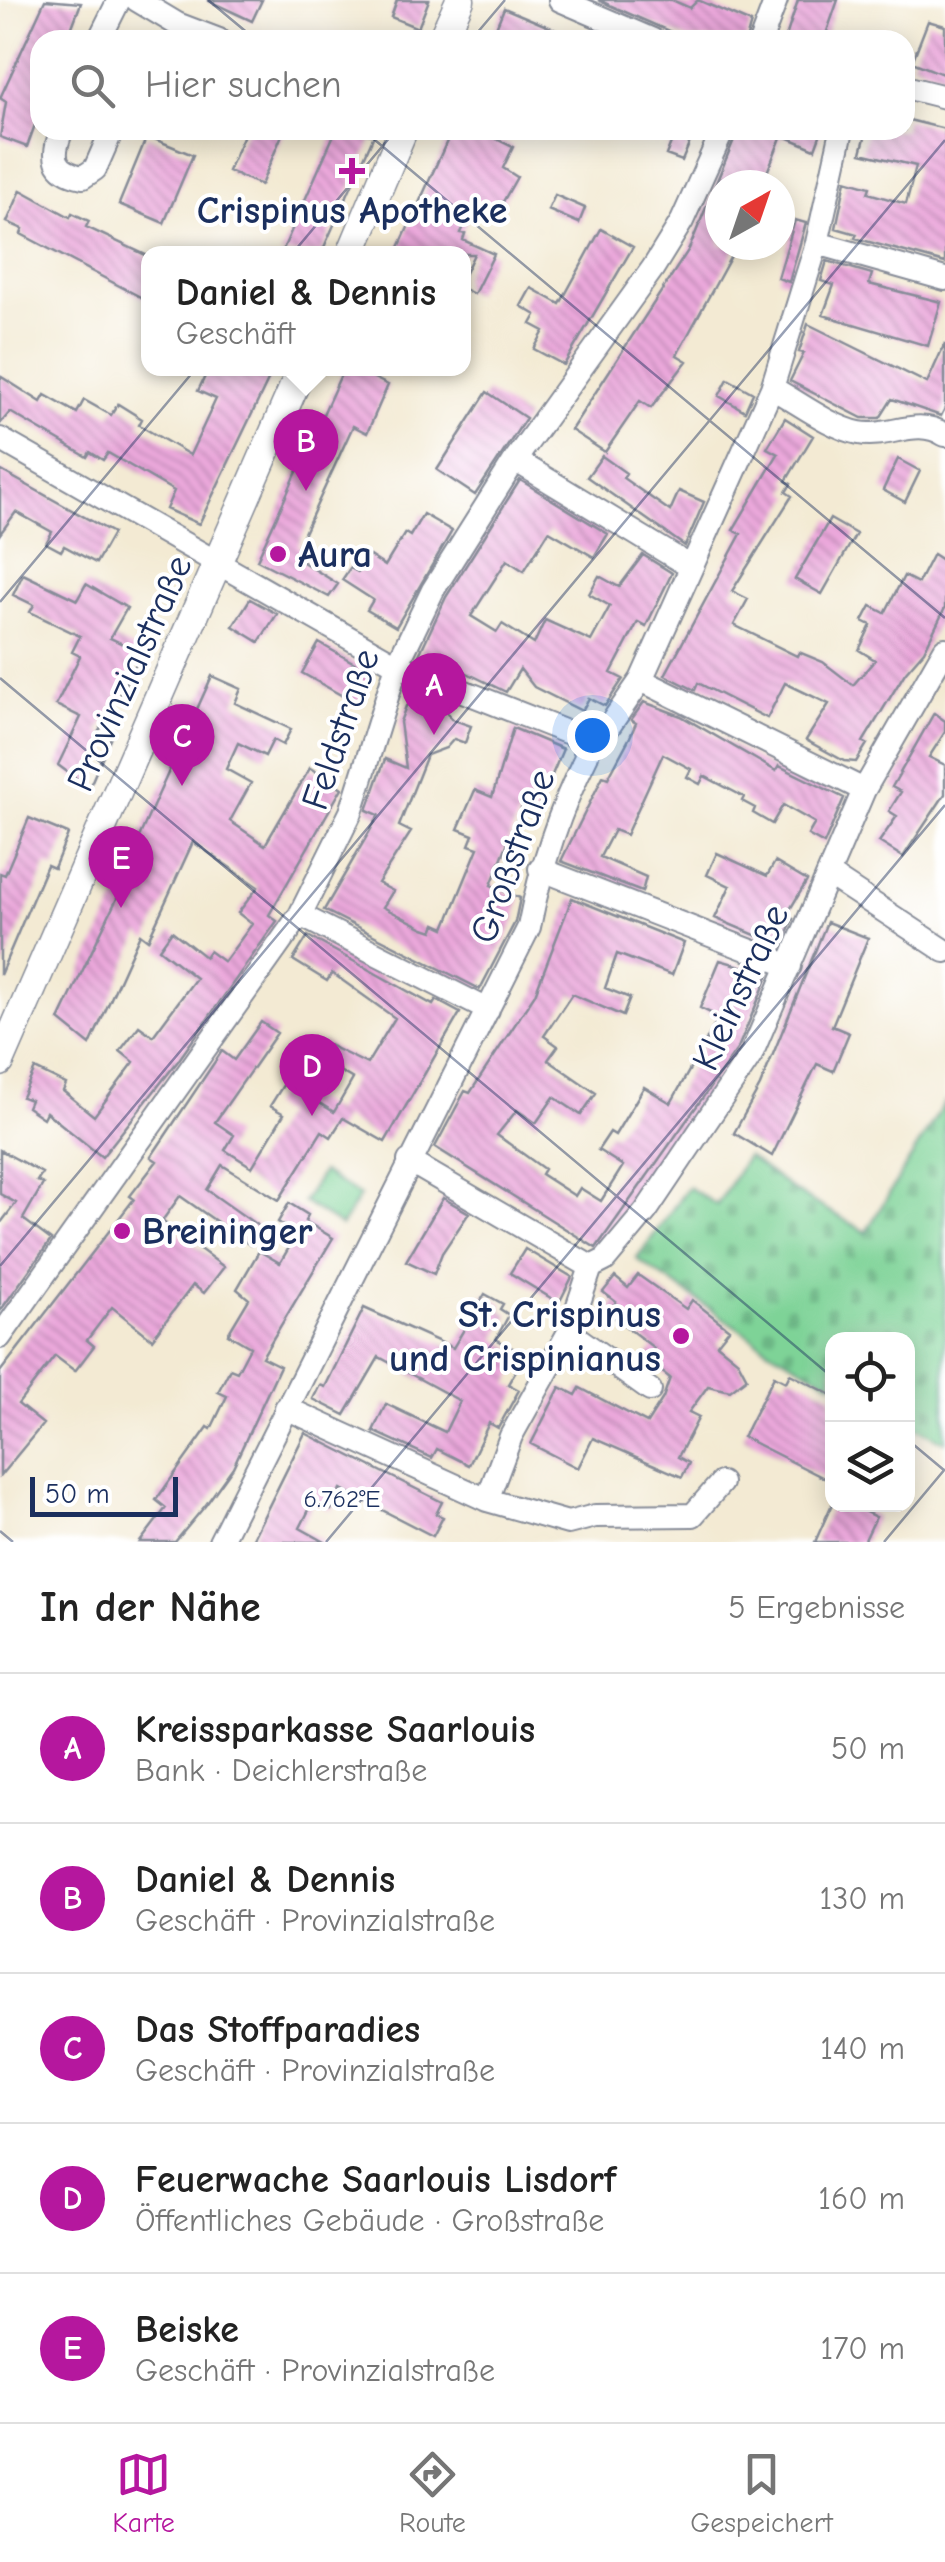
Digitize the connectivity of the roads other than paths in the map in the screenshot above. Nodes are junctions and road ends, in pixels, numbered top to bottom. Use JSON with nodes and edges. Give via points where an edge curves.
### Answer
{"nodes":[{"id":1,"x":119,"y":0,"type":"edge"},
{"id":2,"x":137,"y":0,"type":"edge"},
{"id":3,"x":460,"y":0,"type":"edge"},
{"id":4,"x":560,"y":0,"type":"edge"},
{"id":5,"x":776,"y":0,"type":"edge"},
{"id":6,"x":104,"y":30,"type":"edge"},
{"id":7,"x":193,"y":30,"type":"edge"},
{"id":8,"x":446,"y":30,"type":"edge"},
{"id":9,"x":630,"y":30,"type":"edge"},
{"id":10,"x":765,"y":30,"type":"edge"},
{"id":11,"x":915,"y":89,"type":"edge"},
{"id":12,"x":945,"y":96,"type":"edge"},
{"id":13,"x":58,"y":140,"type":"edge"},
{"id":14,"x":108,"y":140,"type":"edge"},
{"id":15,"x":400,"y":140,"type":"edge"},
{"id":16,"x":718,"y":140,"type":"edge"},
{"id":17,"x":840,"y":140,"type":"edge"},
{"id":18,"x":817,"y":242,"type":"junction"},
{"id":19,"x":354,"y":246,"type":"edge"},
{"id":20,"x":945,"y":280,"type":"edge"},
{"id":21,"x":299,"y":376,"type":"edge"},
{"id":22,"x":772,"y":388,"type":"junction"},
{"id":23,"x":945,"y":435,"type":"edge"},
{"id":24,"x":0,"y":438,"type":"edge"},
{"id":25,"x":516,"y":460,"type":"junction"},
{"id":26,"x":220,"y":560,"type":"junction"},
{"id":27,"x":691,"y":566,"type":"junction"},
{"id":28,"x":945,"y":649,"type":"edge"},
{"id":29,"x":397,"y":665,"type":"junction"},
{"id":30,"x":641,"y":680,"type":"junction"},
{"id":31,"x":582,"y":743,"type":"junction"},
{"id":32,"x":864,"y":790,"type":"junction"},
{"id":33,"x":540,"y":868,"type":"junction"},
{"id":34,"x":830,"y":876,"type":"junction"},
{"id":35,"x":300,"y":914,"type":"junction"},
{"id":36,"x":945,"y":951,"type":"edge"},
{"id":37,"x":790,"y":966,"type":"junction"},
{"id":38,"x":488,"y":1010,"type":"junction"},
{"id":39,"x":0,"y":1062,"type":"edge"},
{"id":40,"x":409,"y":1162,"type":"junction"},
{"id":41,"x":591,"y":1267,"type":"junction"},
{"id":42,"x":569,"y":1332,"type":"junction"},
{"id":43,"x":0,"y":1337,"type":"edge"},
{"id":44,"x":650,"y":1390,"type":"dead end"},
{"id":45,"x":286,"y":1408,"type":"junction"},
{"id":46,"x":721,"y":1482,"type":"dead end"},
{"id":47,"x":487,"y":1500,"type":"junction"},
{"id":48,"x":568,"y":1533,"type":"edge"},
{"id":49,"x":220,"y":1542,"type":"edge"}],
"edges":[{"from":1,"to":6,"type":"street"},
{"from":2,"to":7,"type":"street"},
{"from":3,"to":8,"type":"main road"},
{"from":4,"to":9,"type":"street"},
{"from":5,"to":10,"type":"street"},
{"from":11,"to":12,"type":"street"},
{"from":13,"to":14,"type":"street","via":[[55,162],[83,176],[94,170]]},
{"from":15,"to":19,"type":"main road"},
{"from":16,"to":25,"type":"street","name":"Feldstraße","via":[[662,253]]},
{"from":17,"to":18,"type":"street","name":"Großstraße"},
{"from":18,"to":20,"type":"street"},
{"from":18,"to":22,"type":"street","name":"Großstraße"},
{"from":21,"to":26,"type":"main road","name":"Provinzialstraße"},
{"from":22,"to":23,"type":"street","via":[[856,433],[914,426]]},
{"from":22,"to":27,"type":"street","name":"Großstraße"},
{"from":24,"to":26,"type":"street"},
{"from":25,"to":27,"type":"street"},
{"from":25,"to":29,"type":"street","name":"Feldstraße","via":[[432,590]]},
{"from":26,"to":29,"type":"street"},
{"from":26,"to":39,"type":"main road","name":"Provinzialstraße"},
{"from":27,"to":30,"type":"street","name":"Großstraße"},
{"from":28,"to":32,"type":"street","name":"Kleinstraße"},
{"from":29,"to":31,"type":"street"},
{"from":29,"to":35,"type":"street","name":"Feldstraße","via":[[351,812]]},
{"from":30,"to":31,"type":"street","name":"Großstraße","via":[[605,732]]},
{"from":30,"to":32,"type":"street"},
{"from":31,"to":33,"type":"street","name":"Großstraße","via":[[587,755]]},
{"from":32,"to":34,"type":"street","name":"Kleinstraße"},
{"from":33,"to":37,"type":"street"},
{"from":33,"to":38,"type":"street","name":"Großstraße","via":[[530,926]]},
{"from":34,"to":36,"type":"street"},
{"from":34,"to":37,"type":"street","name":"Kleinstraße"},
{"from":35,"to":38,"type":"street"},
{"from":35,"to":43,"type":"street","name":"Feldstraße"},
{"from":37,"to":41,"type":"street","name":"Kleinstraße","via":[[724,1101],[646,1211],[605,1260]]},
{"from":38,"to":40,"type":"street","name":"Großstraße"},
{"from":40,"to":41,"type":"street"},
{"from":40,"to":45,"type":"street","name":"Großstraße"},
{"from":41,"to":42,"type":"street","name":"Kleinstraße"},
{"from":42,"to":44,"type":"street"},
{"from":42,"to":47,"type":"street","name":"Kleinstraße"},
{"from":45,"to":47,"type":"street"},
{"from":45,"to":49,"type":"street","name":"Großstraße"},
{"from":46,"to":48,"type":"street","via":[[692,1516],[595,1516]]},
{"from":47,"to":48,"type":"street"}]}
